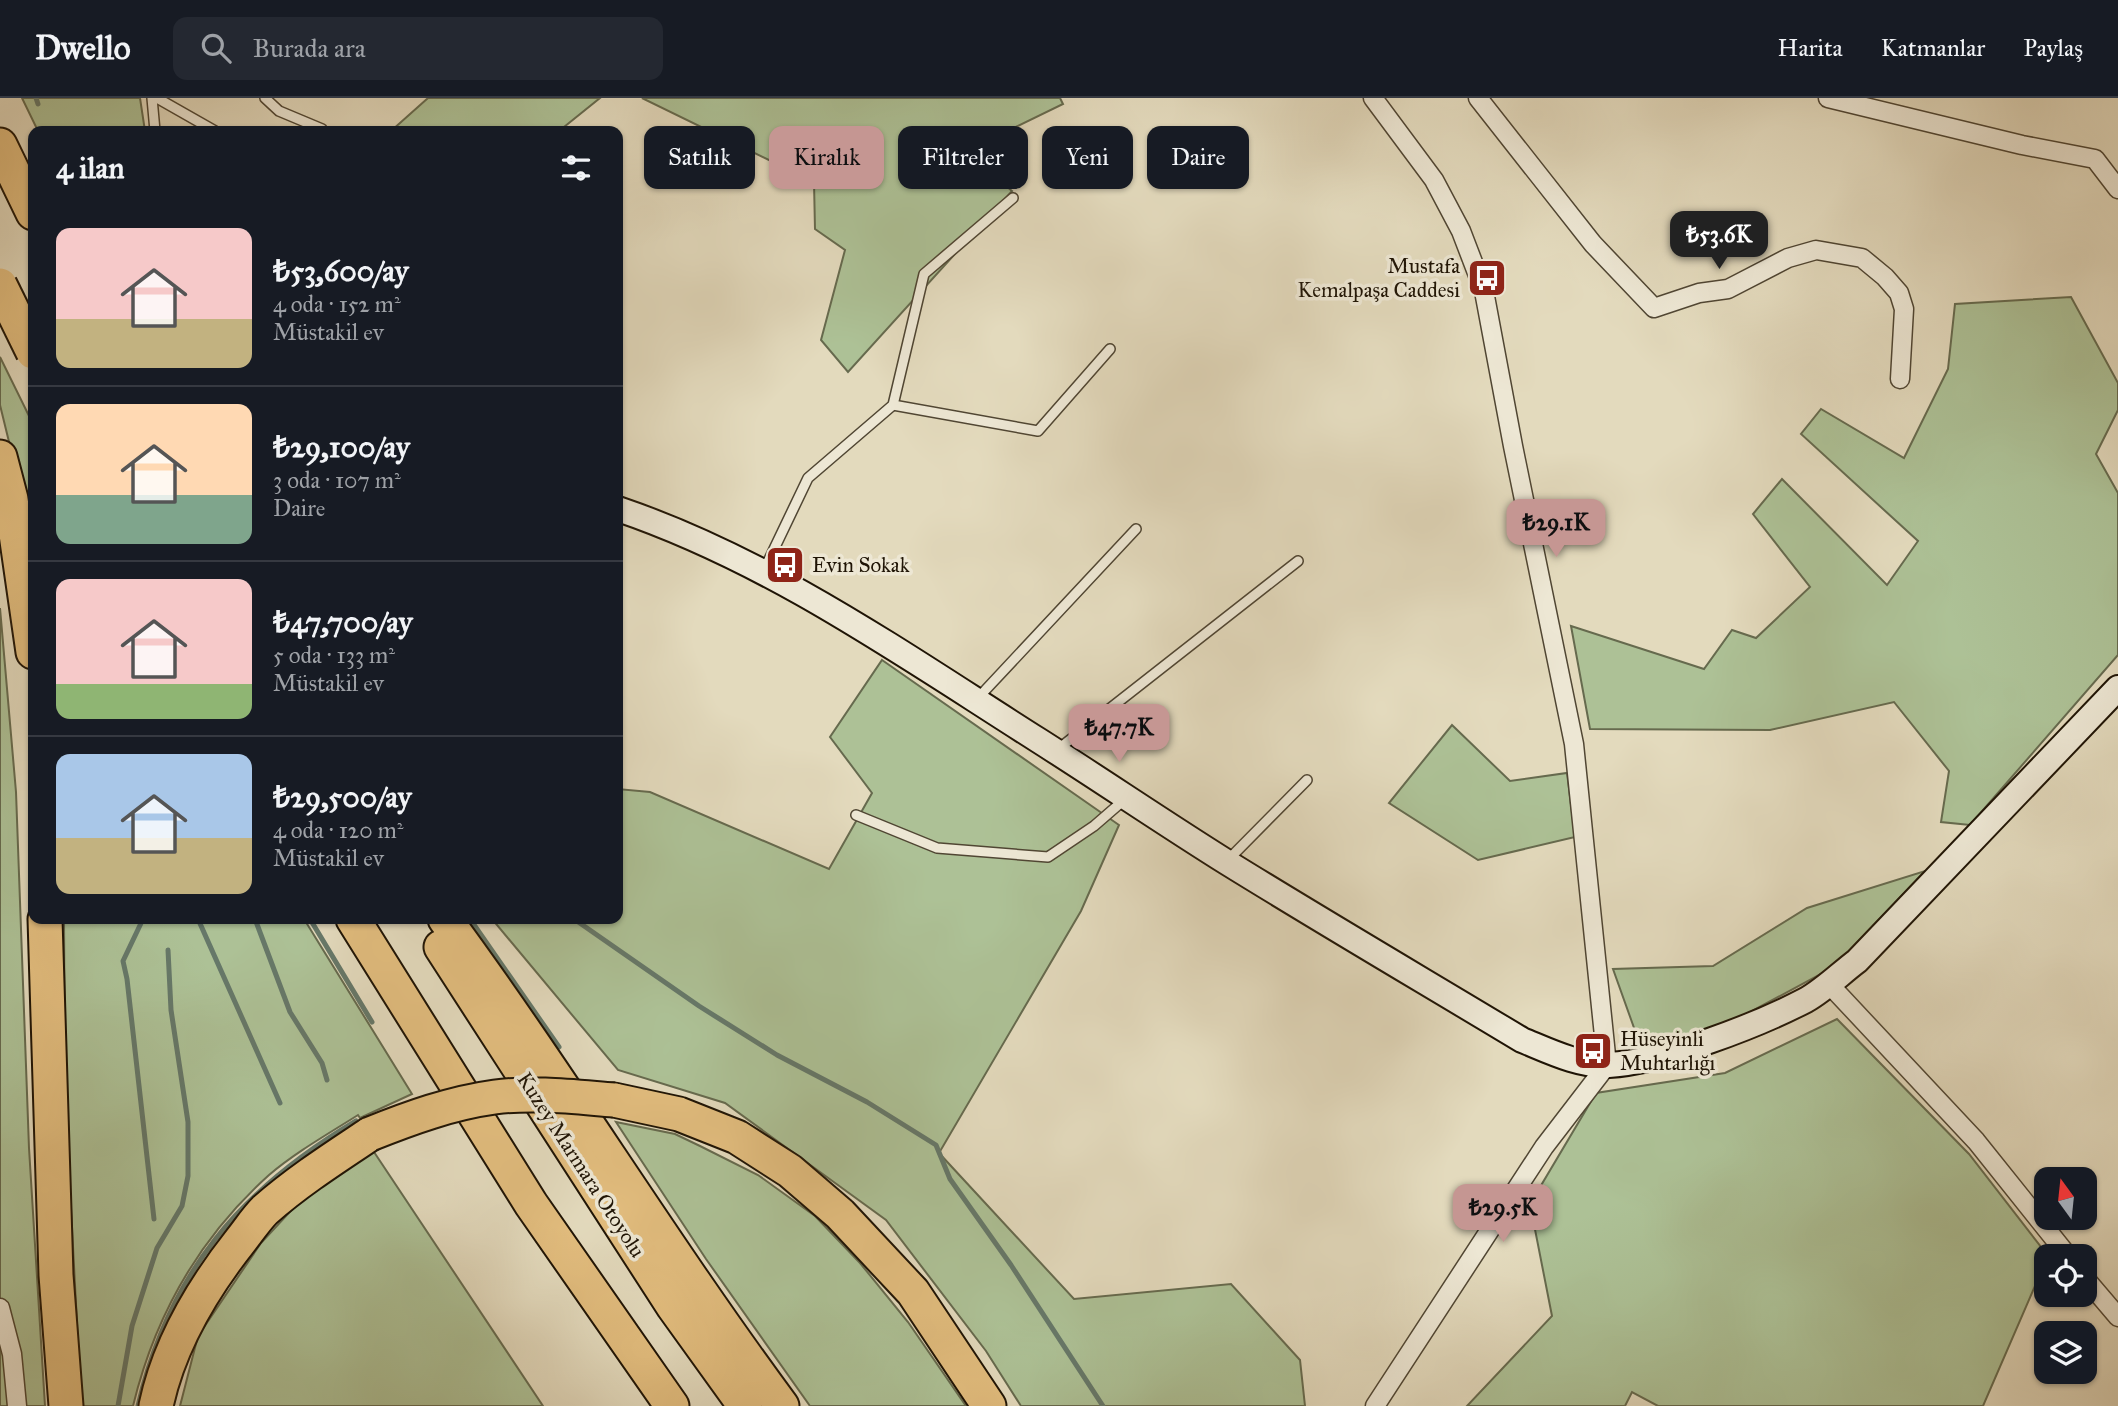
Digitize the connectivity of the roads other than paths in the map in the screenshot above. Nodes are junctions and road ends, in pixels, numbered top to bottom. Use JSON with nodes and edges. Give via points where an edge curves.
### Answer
{"nodes":[{"id":1,"x":155,"y":98,"type":"edge"},
{"id":2,"x":265,"y":98,"type":"edge"},
{"id":3,"x":1373,"y":98,"type":"edge"},
{"id":4,"x":1478,"y":98,"type":"edge"},
{"id":5,"x":1828,"y":98,"type":"edge"},
{"id":6,"x":155,"y":126,"type":"edge"},
{"id":7,"x":206,"y":126,"type":"edge"},
{"id":8,"x":315,"y":126,"type":"edge"},
{"id":9,"x":0,"y":145,"type":"edge"},
{"id":10,"x":2118,"y":189,"type":"edge"},
{"id":11,"x":1013,"y":198,"type":"dead end"},
{"id":12,"x":28,"y":202,"type":"edge"},
{"id":13,"x":0,"y":285,"type":"edge"},
{"id":14,"x":0,"y":311,"type":"edge"},
{"id":15,"x":28,"y":321,"type":"edge"},
{"id":16,"x":28,"y":342,"type":"edge"},
{"id":17,"x":1110,"y":349,"type":"dead end"},
{"id":18,"x":1900,"y":379,"type":"dead end"},
{"id":19,"x":893,"y":405,"type":"junction"},
{"id":20,"x":0,"y":457,"type":"edge"},
{"id":21,"x":623,"y":511,"type":"edge"},
{"id":22,"x":1136,"y":529,"type":"dead end"},
{"id":23,"x":1298,"y":561,"type":"dead end"},
{"id":24,"x":764,"y":570,"type":"junction"},
{"id":25,"x":28,"y":619,"type":"edge"},
{"id":26,"x":2118,"y":688,"type":"edge"},
{"id":27,"x":976,"y":701,"type":"junction"},
{"id":28,"x":1056,"y":751,"type":"junction"},
{"id":29,"x":1307,"y":780,"type":"dead end"},
{"id":30,"x":1128,"y":796,"type":"junction"},
{"id":31,"x":856,"y":816,"type":"dead end"},
{"id":32,"x":1226,"y":862,"type":"junction"},
{"id":33,"x":45,"y":924,"type":"edge"},
{"id":34,"x":356,"y":924,"type":"edge"},
{"id":35,"x":427,"y":924,"type":"edge"},
{"id":36,"x":449,"y":924,"type":"edge"},
{"id":37,"x":1828,"y":982,"type":"junction"},
{"id":38,"x":1607,"y":1065,"type":"junction"},
{"id":39,"x":2058,"y":1244,"type":"edge"},
{"id":40,"x":2097,"y":1292,"type":"edge"},
{"id":41,"x":0,"y":1308,"type":"edge"},
{"id":42,"x":2118,"y":1317,"type":"edge"},
{"id":43,"x":17,"y":1406,"type":"edge"},
{"id":44,"x":66,"y":1406,"type":"edge"},
{"id":45,"x":156,"y":1406,"type":"edge"},
{"id":46,"x":672,"y":1406,"type":"edge"},
{"id":47,"x":746,"y":1406,"type":"edge"},
{"id":48,"x":782,"y":1406,"type":"edge"},
{"id":49,"x":989,"y":1406,"type":"edge"},
{"id":50,"x":1375,"y":1406,"type":"edge"}],
"edges":[{"from":1,"to":6,"type":"lane"},
{"from":1,"to":7,"type":"lane"},
{"from":2,"to":8,"type":"lane","via":[[279,111]]},
{"from":3,"to":38,"type":"street","via":[[1434,180],[1461,231],[1484,291],[1574,744]]},
{"from":4,"to":18,"type":"street","via":[[1593,244],[1654,308],[1728,289],[1788,258],[1816,250],[1862,258],[1892,285],[1905,309]]},
{"from":5,"to":10,"type":"street","via":[[2095,159]]},
{"from":9,"to":12,"type":"highway"},
{"from":11,"to":19,"type":"lane","via":[[925,274]]},
{"from":13,"to":16,"type":"highway","bridge":true},
{"from":14,"to":15,"type":"main road"},
{"from":17,"to":19,"type":"lane","via":[[1038,431]]},
{"from":19,"to":24,"type":"lane","via":[[808,478]]},
{"from":20,"to":25,"type":"highway"},
{"from":21,"to":24,"type":"main road"},
{"from":22,"to":27,"type":"lane"},
{"from":23,"to":28,"type":"lane"},
{"from":24,"to":27,"type":"main road"},
{"from":26,"to":37,"type":"main road","via":[[1857,961]]},
{"from":27,"to":28,"type":"main road"},
{"from":28,"to":30,"type":"main road"},
{"from":29,"to":32,"type":"lane"},
{"from":30,"to":31,"type":"lane","via":[[1048,857],[937,848]]},
{"from":30,"to":32,"type":"main road"},
{"from":32,"to":38,"type":"main road","via":[[1522,1040],[1563,1057]]},
{"from":33,"to":44,"type":"highway","via":[[56,1275]]},
{"from":34,"to":46,"type":"highway","via":[[531,1204]]},
{"from":35,"to":47,"type":"highway","name":"Kuzey Marmara Otoyolu","via":[[673,1306]]},
{"from":36,"to":48,"type":"highway"},
{"from":37,"to":38,"type":"main road","via":[[1808,999],[1734,1031],[1652,1059]]},
{"from":37,"to":39,"type":"street","via":[[1976,1141]]},
{"from":38,"to":50,"type":"street","via":[[1544,1147]]},
{"from":40,"to":42,"type":"street"},
{"from":41,"to":43,"type":"street","via":[[12,1354]]},
{"from":45,"to":49,"type":"highway","bridge":true,"via":[[161,1381],[184,1327],[213,1275],[263,1212],[315,1170],[370,1134],[448,1107],[495,1097],[556,1096],[614,1100],[679,1114],[737,1137],[790,1171],[849,1223],[913,1292]]}]}
